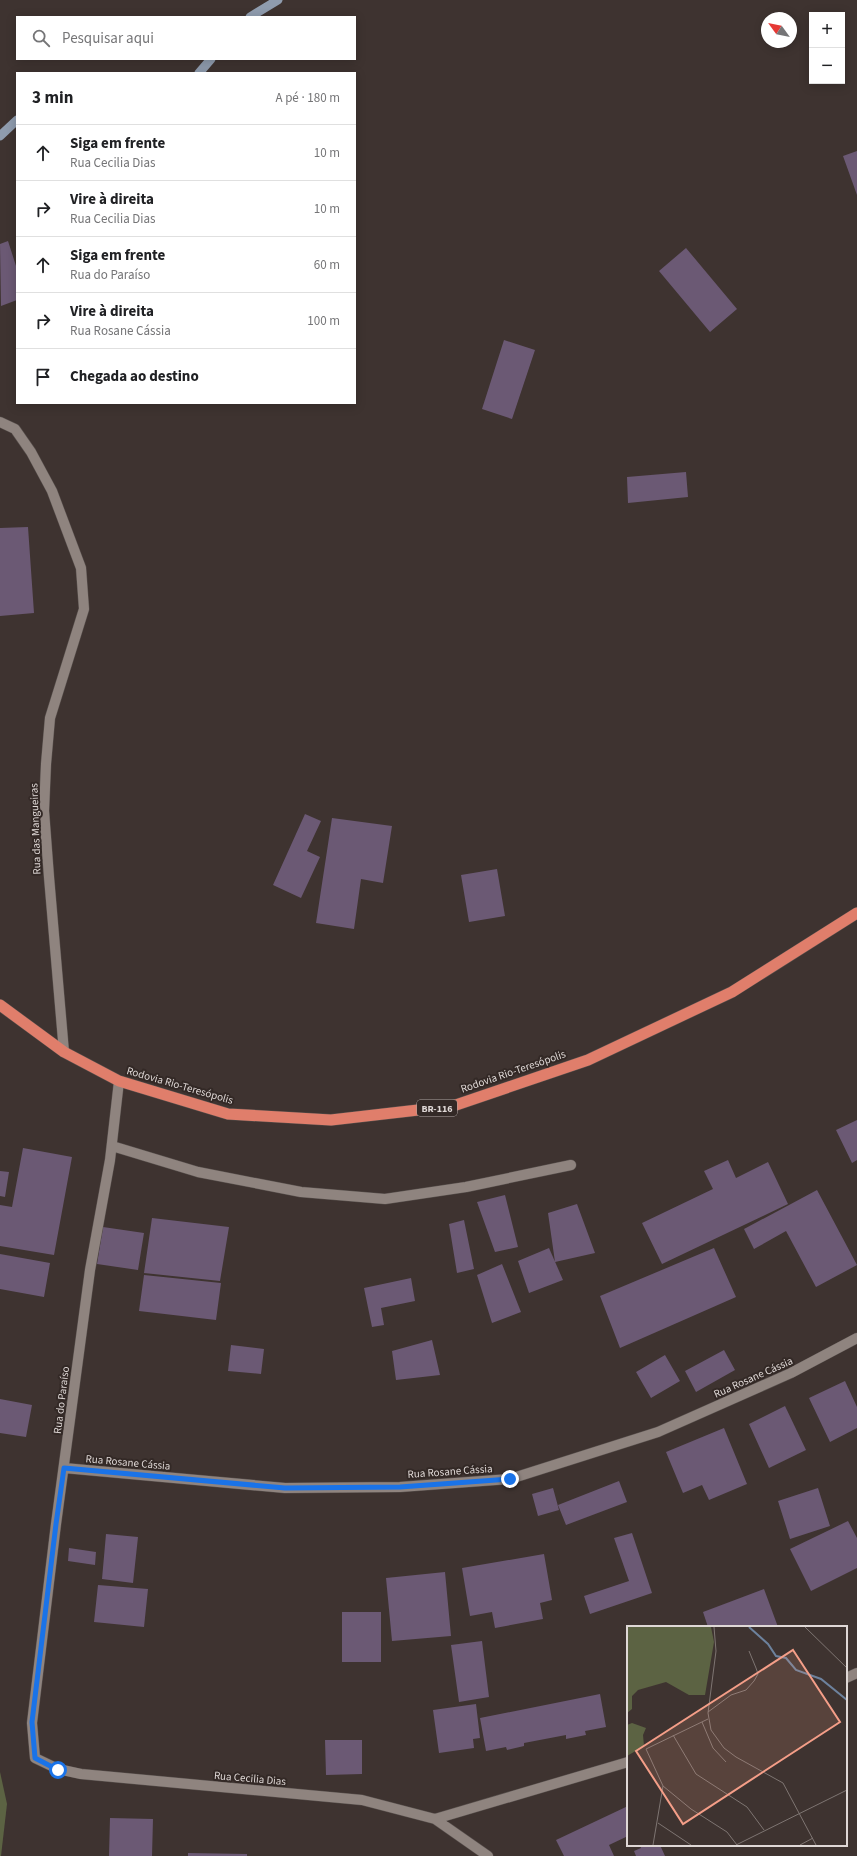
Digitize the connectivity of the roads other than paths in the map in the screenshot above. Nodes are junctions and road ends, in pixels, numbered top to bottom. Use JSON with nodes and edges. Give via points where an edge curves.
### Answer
{"nodes":[{"id":1,"x":0,"y":422,"type":"edge"},
{"id":2,"x":857,"y":913,"type":"edge"},
{"id":3,"x":0,"y":1005,"type":"edge"},
{"id":4,"x":64,"y":1052,"type":"junction"},
{"id":5,"x":119,"y":1081,"type":"junction"},
{"id":6,"x":112,"y":1146,"type":"junction"},
{"id":7,"x":571,"y":1165,"type":"dead end"},
{"id":8,"x":857,"y":1338,"type":"edge"},
{"id":9,"x":64,"y":1468,"type":"junction"},
{"id":10,"x":857,"y":1673,"type":"edge"},
{"id":11,"x":847,"y":1678,"type":"edge"},
{"id":12,"x":32,"y":1722,"type":"joint"},
{"id":13,"x":627,"y":1762,"type":"edge"},
{"id":14,"x":434,"y":1819,"type":"junction"},
{"id":15,"x":488,"y":1856,"type":"edge"}],
"edges":[{"from":1,"to":4,"type":"street","name":"Rua das Mangueiras","via":[[15,429],[31,452],[52,491],[81,568],[84,609],[50,718],[44,811]]},
{"from":2,"to":5,"type":"highway","name":"Rodovia Rio-Teresópolis","number":"BR-116","via":[[732,992],[588,1060],[453,1106],[331,1120],[228,1114]]},
{"from":3,"to":4,"type":"highway","name":"Rodovia Rio-Teresópolis","number":"BR-116"},
{"from":4,"to":5,"type":"highway","name":"Rodovia Rio-Teresópolis","number":"BR-116"},
{"from":5,"to":6,"type":"street","name":"Rua do Paraíso"},
{"from":6,"to":7,"type":"street","via":[[198,1172],[301,1192],[385,1200],[466,1187]]},
{"from":6,"to":9,"type":"street","name":"Rua do Paraíso","via":[[90,1270]]},
{"from":8,"to":9,"type":"street","name":"Rua Rosane Cássia","via":[[791,1373],[658,1432],[510,1479],[400,1487],[285,1488]]},
{"from":9,"to":12,"type":"street","name":"Rua do Paraíso"},
{"from":10,"to":11,"type":"street"},
{"from":12,"to":14,"type":"street","name":"Rua Cecilia Dias","via":[[35,1758],[58,1770],[362,1800]]},
{"from":13,"to":14,"type":"street"},
{"from":14,"to":15,"type":"street","name":"Rua Cecilia Dias"}]}
